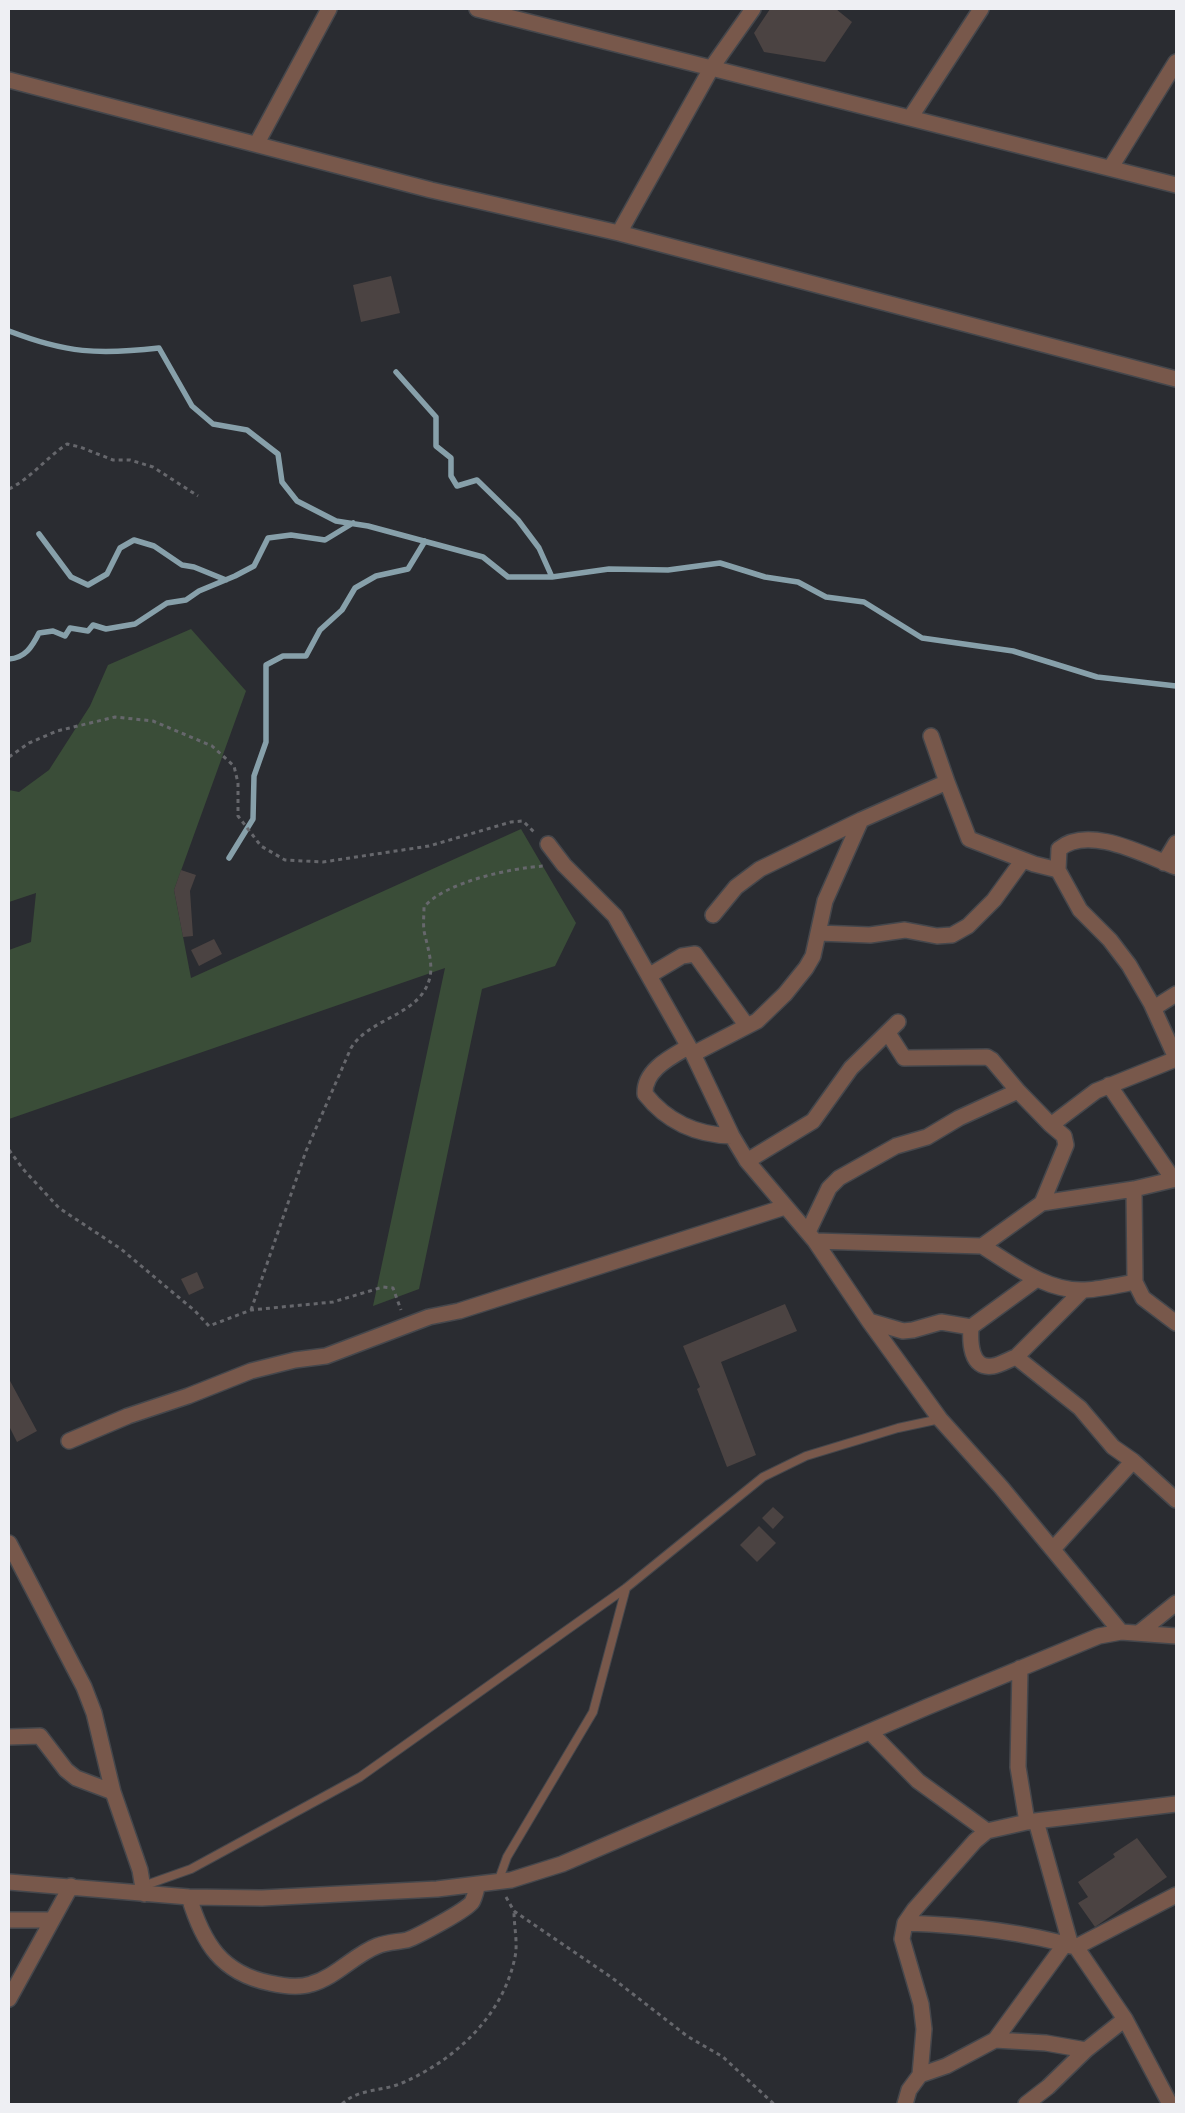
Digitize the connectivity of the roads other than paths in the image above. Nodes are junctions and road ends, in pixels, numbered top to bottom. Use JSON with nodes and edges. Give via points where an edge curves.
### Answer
{"nodes":[{"id":1,"x":329,"y":9,"type":"edge"},
{"id":2,"x":477,"y":9,"type":"edge"},
{"id":3,"x":753,"y":9,"type":"edge"},
{"id":4,"x":981,"y":9,"type":"edge"},
{"id":5,"x":531,"y":15,"type":"edge"},
{"id":6,"x":1176,"y":62,"type":"edge"},
{"id":7,"x":712,"y":67,"type":"junction"},
{"id":8,"x":9,"y":80,"type":"edge"},
{"id":9,"x":910,"y":118,"type":"junction"},
{"id":10,"x":257,"y":143,"type":"junction"},
{"id":11,"x":1111,"y":167,"type":"junction"},
{"id":12,"x":1176,"y":185,"type":"edge"},
{"id":13,"x":619,"y":233,"type":"junction"},
{"id":14,"x":1176,"y":379,"type":"edge"},
{"id":15,"x":931,"y":736,"type":"dead end"},
{"id":16,"x":947,"y":782,"type":"junction"},
{"id":17,"x":861,"y":820,"type":"junction"},
{"id":18,"x":1176,"y":843,"type":"edge"},
{"id":19,"x":548,"y":844,"type":"road end"},
{"id":20,"x":1023,"y":860,"type":"junction"},
{"id":21,"x":1170,"y":865,"type":"edge"},
{"id":22,"x":1058,"y":870,"type":"junction"},
{"id":23,"x":713,"y":915,"type":"dead end"},
{"id":24,"x":818,"y":933,"type":"junction"},
{"id":25,"x":650,"y":975,"type":"junction"},
{"id":26,"x":1176,"y":994,"type":"edge"},
{"id":27,"x":1154,"y":1008,"type":"junction"},
{"id":28,"x":747,"y":1026,"type":"junction"},
{"id":29,"x":690,"y":1050,"type":"junction"},
{"id":30,"x":1176,"y":1059,"type":"edge"},
{"id":31,"x":1109,"y":1085,"type":"junction"},
{"id":32,"x":1018,"y":1091,"type":"junction"},
{"id":33,"x":1050,"y":1125,"type":"junction"},
{"id":34,"x":732,"y":1136,"type":"junction"},
{"id":35,"x":747,"y":1161,"type":"junction"},
{"id":36,"x":1175,"y":1179,"type":"edge"},
{"id":37,"x":1134,"y":1189,"type":"junction"},
{"id":38,"x":1042,"y":1204,"type":"junction"},
{"id":39,"x":786,"y":1207,"type":"junction"},
{"id":40,"x":812,"y":1236,"type":"junction"},
{"id":41,"x":982,"y":1246,"type":"junction"},
{"id":42,"x":1037,"y":1279,"type":"junction"},
{"id":43,"x":1135,"y":1282,"type":"junction"},
{"id":44,"x":1083,"y":1290,"type":"junction"},
{"id":45,"x":869,"y":1321,"type":"junction"},
{"id":46,"x":1176,"y":1323,"type":"edge"},
{"id":47,"x":971,"y":1327,"type":"junction"},
{"id":48,"x":1016,"y":1358,"type":"junction"},
{"id":49,"x":940,"y":1419,"type":"junction"},
{"id":50,"x":69,"y":1440,"type":"dead end"},
{"id":51,"x":1134,"y":1461,"type":"junction"},
{"id":52,"x":1176,"y":1500,"type":"edge"},
{"id":53,"x":9,"y":1545,"type":"edge"},
{"id":54,"x":1053,"y":1549,"type":"junction"},
{"id":55,"x":626,"y":1588,"type":"junction"},
{"id":56,"x":1176,"y":1603,"type":"edge"},
{"id":57,"x":1121,"y":1632,"type":"junction"},
{"id":58,"x":1140,"y":1632,"type":"junction"},
{"id":59,"x":1176,"y":1636,"type":"edge"},
{"id":60,"x":1020,"y":1668,"type":"junction"},
{"id":61,"x":871,"y":1733,"type":"junction"},
{"id":62,"x":9,"y":1737,"type":"edge"},
{"id":63,"x":113,"y":1792,"type":"junction"},
{"id":64,"x":1176,"y":1804,"type":"edge"},
{"id":65,"x":1031,"y":1821,"type":"junction"},
{"id":66,"x":987,"y":1831,"type":"junction"},
{"id":67,"x":9,"y":1882,"type":"edge"},
{"id":68,"x":498,"y":1882,"type":"junction"},
{"id":69,"x":478,"y":1884,"type":"junction"},
{"id":70,"x":72,"y":1886,"type":"junction"},
{"id":71,"x":144,"y":1890,"type":"junction"},
{"id":72,"x":1176,"y":1895,"type":"edge"},
{"id":73,"x":189,"y":1897,"type":"junction"},
{"id":74,"x":9,"y":1920,"type":"edge"},
{"id":75,"x":51,"y":1920,"type":"junction"},
{"id":76,"x":906,"y":1923,"type":"junction"},
{"id":77,"x":1071,"y":1946,"type":"junction"},
{"id":78,"x":9,"y":1999,"type":"edge"},
{"id":79,"x":1125,"y":2020,"type":"junction"},
{"id":80,"x":995,"y":2040,"type":"junction"},
{"id":81,"x":1086,"y":2050,"type":"junction"},
{"id":82,"x":920,"y":2075,"type":"junction"},
{"id":83,"x":1168,"y":2099,"type":"edge"},
{"id":84,"x":905,"y":2104,"type":"edge"},
{"id":85,"x":1026,"y":2104,"type":"edge"}],
"edges":[{"from":1,"to":10,"type":"street"},
{"from":2,"to":5,"type":"street"},
{"from":3,"to":7,"type":"street"},
{"from":4,"to":9,"type":"street"},
{"from":5,"to":7,"type":"street"},
{"from":6,"to":11,"type":"street"},
{"from":7,"to":9,"type":"street"},
{"from":7,"to":13,"type":"street"},
{"from":8,"to":10,"type":"street"},
{"from":9,"to":11,"type":"street"},
{"from":10,"to":13,"type":"street","via":[[431,190]]},
{"from":11,"to":12,"type":"street"},
{"from":13,"to":14,"type":"street"},
{"from":15,"to":16,"type":"street"},
{"from":16,"to":17,"type":"street"},
{"from":16,"to":20,"type":"street","via":[[969,839]]},
{"from":17,"to":23,"type":"street","via":[[760,869],[736,887]]},
{"from":17,"to":24,"type":"street","via":[[825,901]]},
{"from":18,"to":21,"type":"street"},
{"from":19,"to":25,"type":"street","via":[[564,865],[615,916]]},
{"from":20,"to":22,"type":"street"},
{"from":20,"to":24,"type":"street","via":[[994,900],[968,926],[952,935],[937,936],[905,930],[870,935]]},
{"from":21,"to":22,"type":"street","via":[[1118,844],[1079,841],[1059,849]]},
{"from":22,"to":27,"type":"street","via":[[1080,910],[1129,965]]},
{"from":24,"to":28,"type":"street","via":[[813,956],[806,968],[779,1000]]},
{"from":25,"to":28,"type":"street","via":[[682,956],[695,954]]},
{"from":25,"to":29,"type":"street"},
{"from":26,"to":27,"type":"street"},
{"from":27,"to":30,"type":"street"},
{"from":28,"to":29,"type":"street"},
{"from":29,"to":34,"type":"street"},
{"from":29,"to":34,"type":"street","via":[[653,1071],[644,1084],[645,1094],[682,1125],[712,1135]]},
{"from":30,"to":31,"type":"street"},
{"from":31,"to":33,"type":"street"},
{"from":31,"to":36,"type":"street"},
{"from":32,"to":33,"type":"street"},
{"from":32,"to":35,"type":"street","via":[[987,1057],[904,1058],[893,1028],[851,1068],[813,1121]]},
{"from":32,"to":40,"type":"street","via":[[952,1121],[928,1137],[896,1146],[839,1178],[829,1188]]},
{"from":33,"to":38,"type":"street","via":[[1064,1136],[1066,1145]]},
{"from":34,"to":35,"type":"street"},
{"from":35,"to":39,"type":"street"},
{"from":36,"to":37,"type":"street"},
{"from":37,"to":38,"type":"street"},
{"from":37,"to":43,"type":"street"},
{"from":38,"to":41,"type":"street"},
{"from":39,"to":40,"type":"street"},
{"from":39,"to":50,"type":"street","via":[[405,1326],[326,1356],[251,1371]]},
{"from":40,"to":41,"type":"street"},
{"from":40,"to":45,"type":"street"},
{"from":41,"to":42,"type":"street"},
{"from":42,"to":44,"type":"street"},
{"from":42,"to":47,"type":"street"},
{"from":43,"to":44,"type":"street"},
{"from":43,"to":46,"type":"street","via":[[1143,1298]]},
{"from":44,"to":48,"type":"street"},
{"from":45,"to":47,"type":"street","via":[[903,1331],[941,1322]]},
{"from":45,"to":49,"type":"street"},
{"from":47,"to":48,"type":"street","via":[[969,1343],[982,1364],[991,1366]]},
{"from":48,"to":51,"type":"street","via":[[1080,1408],[1113,1448]]},
{"from":49,"to":54,"type":"street"},
{"from":49,"to":55,"type":"lane","via":[[898,1428],[806,1456],[763,1477]]},
{"from":51,"to":52,"type":"street"},
{"from":51,"to":54,"type":"street"},
{"from":53,"to":63,"type":"street","via":[[84,1687],[94,1713]]},
{"from":54,"to":57,"type":"street"},
{"from":55,"to":68,"type":"lane","via":[[593,1712],[507,1857]]},
{"from":55,"to":71,"type":"lane","via":[[360,1777],[191,1869]]},
{"from":56,"to":58,"type":"street"},
{"from":57,"to":58,"type":"street"},
{"from":57,"to":60,"type":"street","via":[[1099,1636]]},
{"from":58,"to":59,"type":"street"},
{"from":60,"to":61,"type":"street"},
{"from":60,"to":65,"type":"street","via":[[1018,1767]]},
{"from":61,"to":66,"type":"street","via":[[918,1781]]},
{"from":61,"to":68,"type":"street","via":[[562,1864]]},
{"from":62,"to":63,"type":"street","via":[[40,1736],[76,1778]]},
{"from":63,"to":71,"type":"street"},
{"from":64,"to":65,"type":"street"},
{"from":65,"to":66,"type":"street"},
{"from":65,"to":77,"type":"street"},
{"from":66,"to":76,"type":"street"},
{"from":67,"to":70,"type":"street"},
{"from":68,"to":69,"type":"street"},
{"from":69,"to":73,"type":"street","via":[[262,1898]]},
{"from":69,"to":73,"type":"street","via":[[472,1903],[465,1911],[419,1935],[378,1945],[324,1979],[298,1986],[256,1980],[234,1971],[206,1940]]},
{"from":70,"to":71,"type":"street"},
{"from":70,"to":75,"type":"street"},
{"from":71,"to":73,"type":"street"},
{"from":72,"to":77,"type":"street"},
{"from":74,"to":75,"type":"street"},
{"from":75,"to":78,"type":"street"},
{"from":76,"to":77,"type":"street","via":[[958,1925],[1042,1938]]},
{"from":76,"to":82,"type":"street","via":[[902,1939],[921,2004],[924,2029]]},
{"from":77,"to":79,"type":"street"},
{"from":77,"to":80,"type":"street"},
{"from":79,"to":81,"type":"street"},
{"from":79,"to":83,"type":"street"},
{"from":80,"to":81,"type":"street","via":[[1046,2043]]},
{"from":80,"to":82,"type":"street","via":[[946,2066]]},
{"from":81,"to":85,"type":"street"},
{"from":82,"to":84,"type":"street","via":[[909,2090]]}]}
